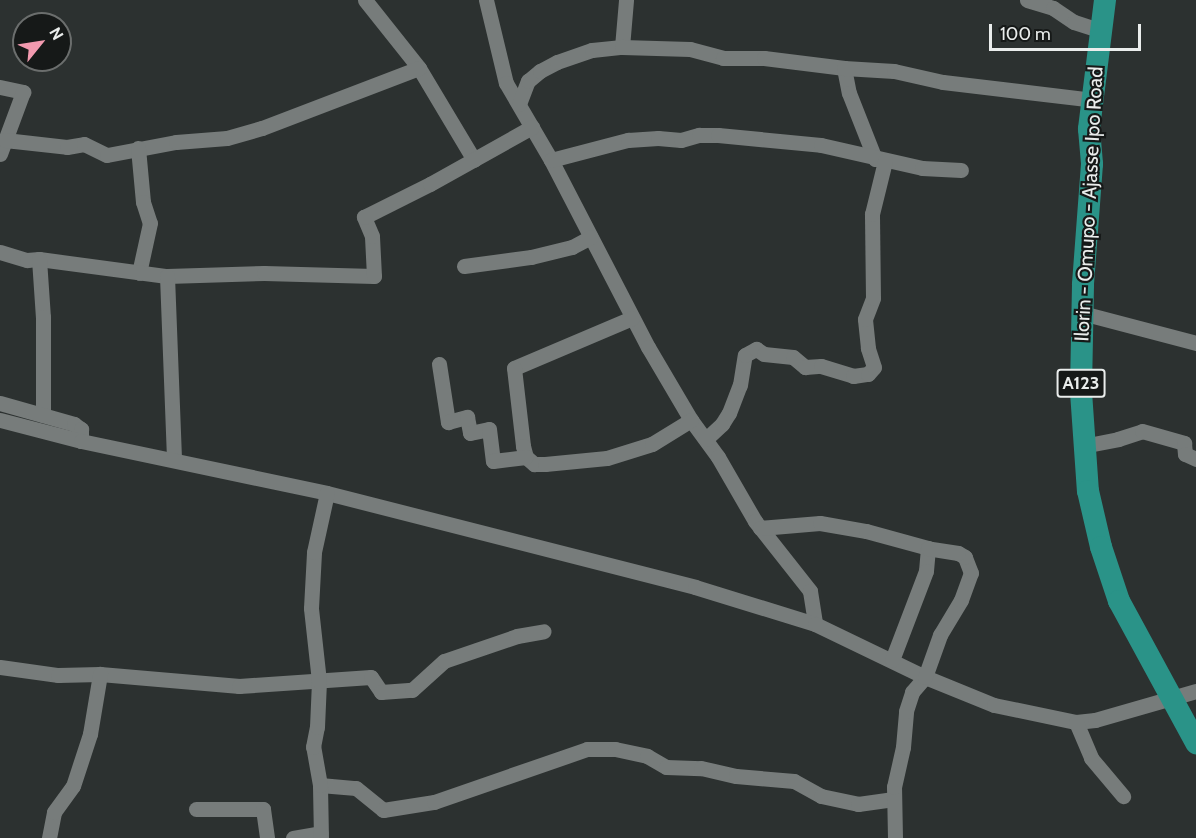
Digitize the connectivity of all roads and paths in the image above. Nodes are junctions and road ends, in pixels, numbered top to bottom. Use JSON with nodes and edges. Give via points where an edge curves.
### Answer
{"nodes":[{"id":1,"x":365,"y":0,"type":"edge"},
{"id":2,"x":486,"y":0,"type":"edge"},
{"id":3,"x":626,"y":0,"type":"edge"},
{"id":4,"x":1027,"y":0,"type":"edge"},
{"id":5,"x":1105,"y":0,"type":"edge"},
{"id":6,"x":1101,"y":31,"type":"junction"},
{"id":7,"x":622,"y":47,"type":"junction"},
{"id":8,"x":419,"y":68,"type":"junction"},
{"id":9,"x":844,"y":68,"type":"junction"},
{"id":10,"x":0,"y":87,"type":"edge"},
{"id":11,"x":1093,"y":100,"type":"junction"},
{"id":12,"x":519,"y":104,"type":"junction"},
{"id":13,"x":532,"y":128,"type":"junction"},
{"id":14,"x":3,"y":147,"type":"edge"},
{"id":15,"x":138,"y":148,"type":"junction"},
{"id":16,"x":474,"y":160,"type":"junction"},
{"id":17,"x":551,"y":160,"type":"junction"},
{"id":18,"x":880,"y":160,"type":"junction"},
{"id":19,"x":961,"y":170,"type":"dead end"},
{"id":20,"x":591,"y":237,"type":"junction"},
{"id":21,"x":0,"y":252,"type":"edge"},
{"id":22,"x":39,"y":259,"type":"junction"},
{"id":23,"x":464,"y":266,"type":"dead end"},
{"id":24,"x":139,"y":273,"type":"junction"},
{"id":25,"x":167,"y":276,"type":"junction"},
{"id":26,"x":1082,"y":313,"type":"junction"},
{"id":27,"x":632,"y":318,"type":"junction"},
{"id":28,"x":1196,"y":343,"type":"edge"},
{"id":29,"x":439,"y":364,"type":"dead end"},
{"id":30,"x":0,"y":403,"type":"edge"},
{"id":31,"x":43,"y":415,"type":"junction"},
{"id":32,"x":0,"y":420,"type":"edge"},
{"id":33,"x":691,"y":420,"type":"junction"},
{"id":34,"x":706,"y":439,"type":"junction"},
{"id":35,"x":81,"y":441,"type":"junction"},
{"id":36,"x":1083,"y":446,"type":"junction"},
{"id":37,"x":526,"y":457,"type":"junction"},
{"id":38,"x":1196,"y":459,"type":"edge"},
{"id":39,"x":174,"y":460,"type":"junction"},
{"id":40,"x":327,"y":493,"type":"junction"},
{"id":41,"x":760,"y":528,"type":"junction"},
{"id":42,"x":928,"y":548,"type":"junction"},
{"id":43,"x":815,"y":624,"type":"junction"},
{"id":44,"x":544,"y":631,"type":"dead end"},
{"id":45,"x":892,"y":660,"type":"junction"},
{"id":46,"x":0,"y":667,"type":"edge"},
{"id":47,"x":100,"y":674,"type":"junction"},
{"id":48,"x":925,"y":677,"type":"junction"},
{"id":49,"x":319,"y":681,"type":"junction"},
{"id":50,"x":1196,"y":691,"type":"edge"},
{"id":51,"x":1171,"y":699,"type":"junction"},
{"id":52,"x":1076,"y":722,"type":"junction"},
{"id":53,"x":1196,"y":742,"type":"edge"},
{"id":54,"x":320,"y":785,"type":"junction"},
{"id":55,"x":1123,"y":796,"type":"dead end"},
{"id":56,"x":894,"y":799,"type":"junction"},
{"id":57,"x":196,"y":809,"type":"dead end"},
{"id":58,"x":321,"y":836,"type":"edge"},
{"id":59,"x":49,"y":838,"type":"edge"},
{"id":60,"x":267,"y":838,"type":"edge"},
{"id":61,"x":293,"y":838,"type":"edge"},
{"id":62,"x":895,"y":838,"type":"edge"}],
"edges":[{"from":1,"to":8,"type":"street"},
{"from":2,"to":12,"type":"street","via":[[506,82]]},
{"from":3,"to":7,"type":"street"},
{"from":4,"to":6,"type":"street"},
{"from":5,"to":6,"type":"highway","name":"Ilorin - Omupo - Ajasse Ipo Road","number":"A123"},
{"from":6,"to":11,"type":"highway","name":"Ilorin - Omupo - Ajasse Ipo Road","number":"A123"},
{"from":7,"to":9,"type":"street","via":[[690,50],[723,58],[764,58]]},
{"from":7,"to":12,"type":"street","via":[[592,50],[548,66],[528,81]]},
{"from":8,"to":15,"type":"street","via":[[239,135]]},
{"from":8,"to":16,"type":"street"},
{"from":9,"to":11,"type":"street","via":[[894,71],[943,82]]},
{"from":9,"to":18,"type":"street","via":[[849,93]]},
{"from":10,"to":14,"type":"street","via":[[23,92]]},
{"from":11,"to":26,"type":"highway","name":"Ilorin - Omupo - Ajasse Ipo Road","number":"A123"},
{"from":12,"to":13,"type":"street"},
{"from":13,"to":16,"type":"street"},
{"from":13,"to":17,"type":"street"},
{"from":14,"to":15,"type":"street","via":[[84,144],[106,155]]},
{"from":15,"to":24,"type":"street","via":[[143,202],[150,223]]},
{"from":16,"to":25,"type":"street","via":[[364,217],[372,236],[374,276]]},
{"from":17,"to":18,"type":"street","via":[[628,140],[681,140],[699,135],[821,145]]},
{"from":17,"to":20,"type":"street"},
{"from":18,"to":19,"type":"street"},
{"from":18,"to":34,"type":"street","via":[[872,214],[873,298],[865,319],[874,367],[868,374],[853,376],[821,366],[805,367],[793,357],[756,349],[745,355],[740,385],[729,413]]},
{"from":20,"to":23,"type":"street","via":[[572,247],[531,257]]},
{"from":20,"to":27,"type":"street"},
{"from":21,"to":22,"type":"street","via":[[27,260]]},
{"from":22,"to":24,"type":"street"},
{"from":22,"to":31,"type":"street"},
{"from":24,"to":25,"type":"street"},
{"from":25,"to":39,"type":"street"},
{"from":26,"to":28,"type":"street"},
{"from":26,"to":36,"type":"highway","name":"Ilorin - Omupo - Ajasse Ipo Road","number":"A123"},
{"from":27,"to":33,"type":"street"},
{"from":27,"to":37,"type":"street","via":[[514,368]]},
{"from":29,"to":37,"type":"street","via":[[448,422],[467,417],[470,433],[489,429],[493,461]]},
{"from":30,"to":31,"type":"street"},
{"from":31,"to":35,"type":"street","via":[[74,424],[81,429]]},
{"from":32,"to":35,"type":"street"},
{"from":33,"to":34,"type":"street"},
{"from":33,"to":37,"type":"street","via":[[652,444],[607,458],[534,464]]},
{"from":34,"to":41,"type":"street"},
{"from":35,"to":39,"type":"street"},
{"from":36,"to":38,"type":"street","via":[[1142,431],[1184,443],[1185,454]]},
{"from":36,"to":51,"type":"highway","name":"Ilorin - Omupo - Ajasse Ipo Road","number":"A123","via":[[1093,519],[1109,573],[1132,629]]},
{"from":39,"to":40,"type":"street"},
{"from":40,"to":43,"type":"street","via":[[695,587]]},
{"from":40,"to":49,"type":"street","via":[[314,552],[311,608]]},
{"from":41,"to":42,"type":"street","via":[[820,523]]},
{"from":41,"to":43,"type":"street","via":[[810,591]]},
{"from":42,"to":45,"type":"street","via":[[926,571]]},
{"from":42,"to":48,"type":"street","via":[[965,557],[971,573],[961,600],[940,635]]},
{"from":43,"to":45,"type":"street"},
{"from":44,"to":49,"type":"street","via":[[444,661],[412,690],[381,692],[371,677]]},
{"from":45,"to":48,"type":"street"},
{"from":46,"to":47,"type":"street","via":[[58,675]]},
{"from":47,"to":49,"type":"street","via":[[239,686]]},
{"from":47,"to":59,"type":"street","via":[[90,734],[73,786],[54,812]]},
{"from":48,"to":52,"type":"street","via":[[994,705]]},
{"from":48,"to":56,"type":"street","via":[[912,692],[906,711]]},
{"from":49,"to":54,"type":"street","via":[[313,747]]},
{"from":50,"to":51,"type":"street"},
{"from":51,"to":52,"type":"street"},
{"from":51,"to":53,"type":"highway","name":"Ilorin - Omupo - Ajasse Ipo Road","number":"A123"},
{"from":52,"to":55,"type":"street","via":[[1091,758]]},
{"from":54,"to":56,"type":"street","via":[[356,788],[383,810],[434,802],[587,749],[615,749],[647,756],[666,767],[794,781],[821,796],[858,804]]},
{"from":54,"to":58,"type":"street"},
{"from":56,"to":62,"type":"street"},
{"from":57,"to":60,"type":"street","via":[[263,809]]},
{"from":58,"to":61,"type":"street"}]}
